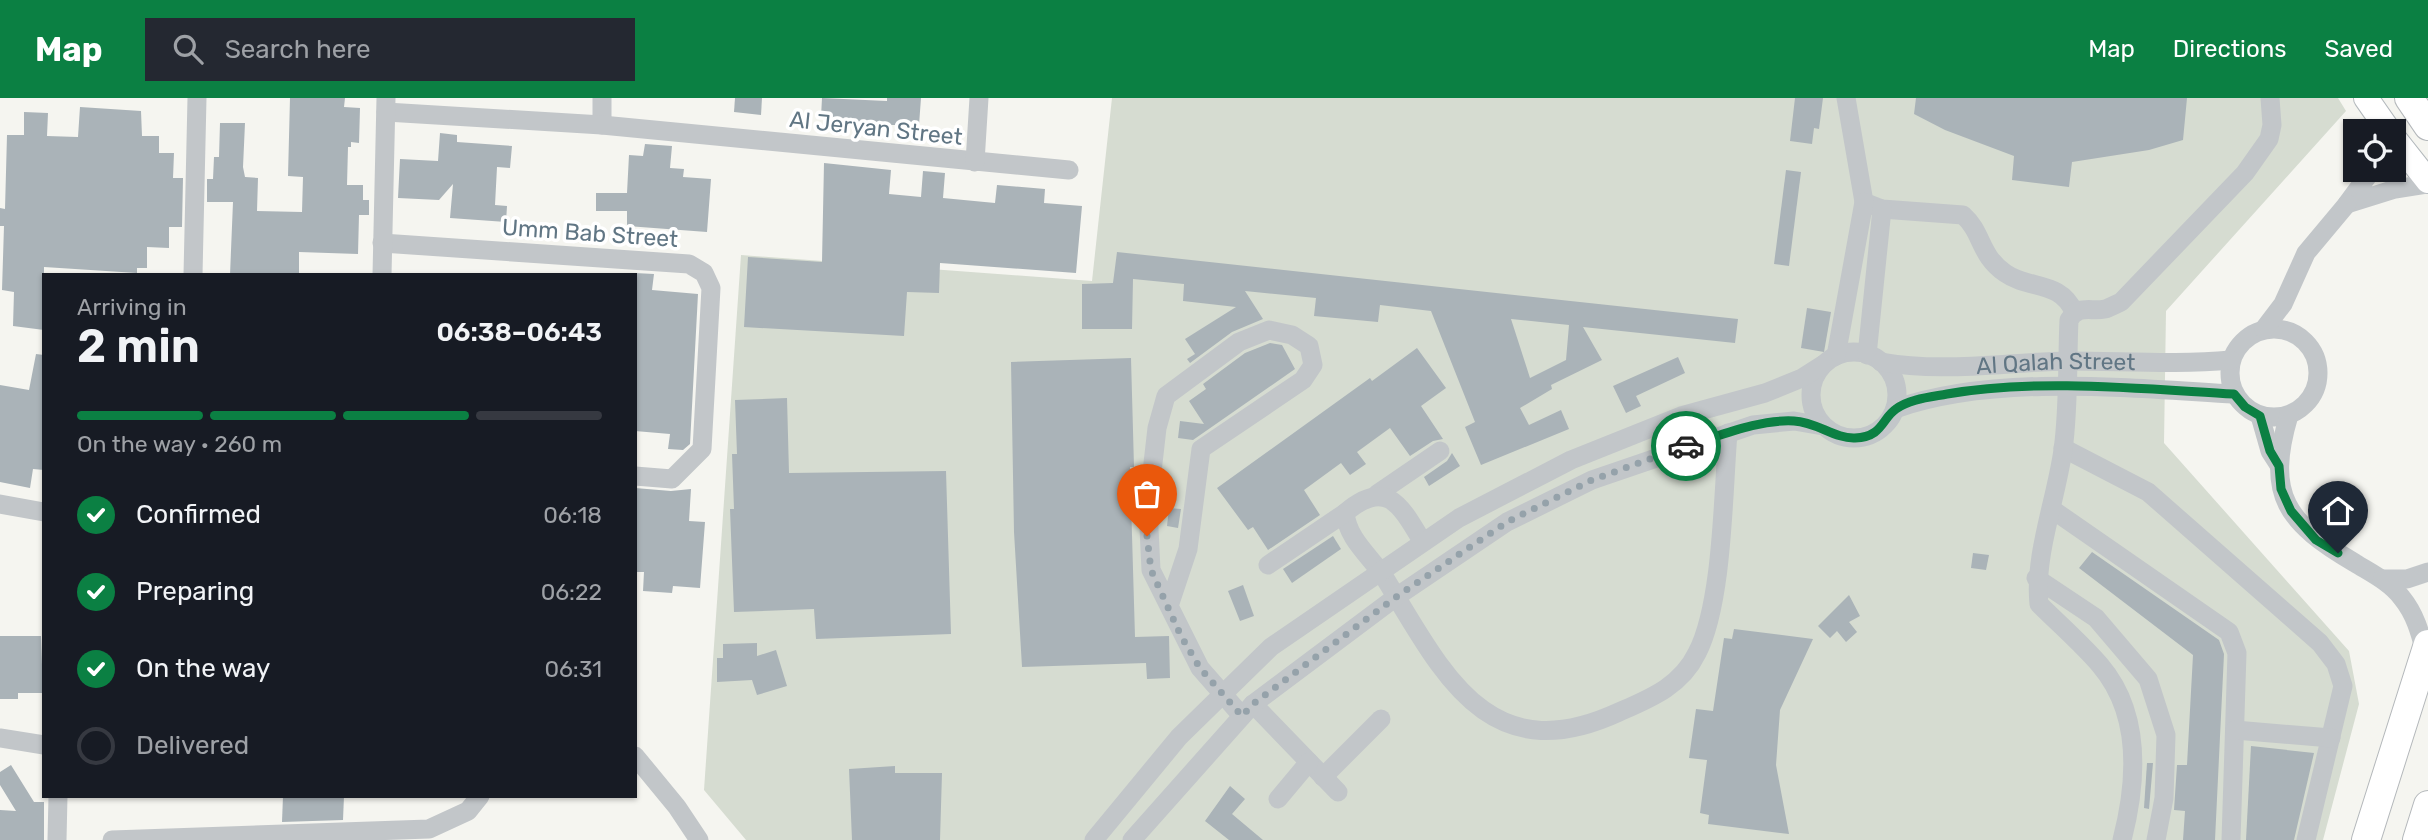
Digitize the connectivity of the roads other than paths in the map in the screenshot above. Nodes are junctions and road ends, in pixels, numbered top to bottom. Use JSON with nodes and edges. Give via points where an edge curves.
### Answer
{"nodes":[{"id":1,"x":197,"y":98,"type":"edge"},
{"id":2,"x":602,"y":98,"type":"edge"},
{"id":3,"x":979,"y":98,"type":"edge"},
{"id":4,"x":1846,"y":98,"type":"edge"},
{"id":5,"x":2270,"y":98,"type":"edge"},
{"id":6,"x":2366,"y":98,"type":"edge"},
{"id":7,"x":2409,"y":98,"type":"edge"},
{"id":8,"x":386,"y":105,"type":"edge"},
{"id":9,"x":2378,"y":119,"type":"edge"},
{"id":10,"x":602,"y":125,"type":"junction"},
{"id":11,"x":2428,"y":126,"type":"edge"},
{"id":12,"x":2406,"y":156,"type":"edge"},
{"id":13,"x":975,"y":162,"type":"junction"},
{"id":14,"x":1069,"y":170,"type":"dead end"},
{"id":15,"x":2363,"y":182,"type":"edge"},
{"id":16,"x":2428,"y":183,"type":"edge"},
{"id":17,"x":2347,"y":204,"type":"junction"},
{"id":18,"x":1873,"y":205,"type":"junction"},
{"id":19,"x":382,"y":243,"type":"junction"},
{"id":20,"x":193,"y":273,"type":"edge"},
{"id":21,"x":382,"y":273,"type":"edge"},
{"id":22,"x":2292,"y":286,"type":"junction"},
{"id":23,"x":2074,"y":312,"type":"junction"},
{"id":24,"x":2264,"y":329,"type":"junction"},
{"id":25,"x":2303,"y":338,"type":"junction"},
{"id":26,"x":1874,"y":358,"type":"junction"},
{"id":27,"x":1830,"y":360,"type":"junction"},
{"id":28,"x":2231,"y":360,"type":"junction"},
{"id":29,"x":2067,"y":361,"type":"junction"},
{"id":30,"x":2068,"y":387,"type":"junction"},
{"id":31,"x":2234,"y":394,"type":"junction"},
{"id":32,"x":1895,"y":409,"type":"junction"},
{"id":33,"x":2289,"y":415,"type":"junction"},
{"id":34,"x":2260,"y":416,"type":"junction"},
{"id":35,"x":1824,"y":426,"type":"junction"},
{"id":36,"x":1728,"y":433,"type":"junction"},
{"id":37,"x":2063,"y":449,"type":"junction"},
{"id":38,"x":1440,"y":451,"type":"dead end"},
{"id":39,"x":2279,"y":466,"type":"junction"},
{"id":40,"x":637,"y":476,"type":"edge"},
{"id":41,"x":1377,"y":494,"type":"junction"},
{"id":42,"x":0,"y":505,"type":"edge"},
{"id":43,"x":2053,"y":510,"type":"junction"},
{"id":44,"x":42,"y":512,"type":"edge"},
{"id":45,"x":1345,"y":513,"type":"junction"},
{"id":46,"x":1422,"y":541,"type":"junction"},
{"id":47,"x":1268,"y":565,"type":"dead end"},
{"id":48,"x":1380,"y":569,"type":"junction"},
{"id":49,"x":2428,"y":572,"type":"edge"},
{"id":50,"x":2036,"y":578,"type":"junction"},
{"id":51,"x":2382,"y":579,"type":"junction"},
{"id":52,"x":1396,"y":597,"type":"junction"},
{"id":53,"x":1169,"y":606,"type":"junction"},
{"id":54,"x":2427,"y":648,"type":"edge"},
{"id":55,"x":1222,"y":694,"type":"junction"},
{"id":56,"x":1248,"y":710,"type":"junction"},
{"id":57,"x":1381,"y":719,"type":"dead end"},
{"id":58,"x":2235,"y":730,"type":"junction"},
{"id":59,"x":0,"y":738,"type":"edge"},
{"id":60,"x":2330,"y":738,"type":"junction"},
{"id":61,"x":42,"y":745,"type":"edge"},
{"id":62,"x":637,"y":758,"type":"edge"},
{"id":63,"x":1309,"y":762,"type":"junction"},
{"id":64,"x":1323,"y":777,"type":"junction"},
{"id":65,"x":1338,"y":792,"type":"dead end"},
{"id":66,"x":58,"y":798,"type":"edge"},
{"id":67,"x":478,"y":798,"type":"edge"},
{"id":68,"x":1278,"y":799,"type":"dead end"},
{"id":69,"x":2428,"y":805,"type":"edge"},
{"id":70,"x":57,"y":840,"type":"edge"},
{"id":71,"x":112,"y":840,"type":"edge"},
{"id":72,"x":699,"y":840,"type":"edge"},
{"id":73,"x":1094,"y":840,"type":"edge"},
{"id":74,"x":1132,"y":840,"type":"edge"},
{"id":75,"x":2122,"y":840,"type":"edge"},
{"id":76,"x":2156,"y":840,"type":"edge"},
{"id":77,"x":2231,"y":840,"type":"edge"},
{"id":78,"x":2306,"y":840,"type":"edge"},
{"id":79,"x":2366,"y":840,"type":"edge"},
{"id":80,"x":2417,"y":840,"type":"edge"}],
"edges":[{"from":1,"to":20,"type":"street"},
{"from":2,"to":10,"type":"street"},
{"from":3,"to":13,"type":"street"},
{"from":4,"to":18,"type":"street"},
{"from":5,"to":23,"type":"street","via":[[2269,139],[2245,173],[2121,302],[2105,309]]},
{"from":6,"to":9,"type":"main road"},
{"from":7,"to":11,"type":"highway"},
{"from":8,"to":10,"type":"street","name":"Al Jeryan Street"},
{"from":8,"to":19,"type":"street"},
{"from":10,"to":13,"type":"street","name":"Al Jeryan Street"},
{"from":12,"to":16,"type":"main road"},
{"from":13,"to":14,"type":"street","name":"Al Jeryan Street"},
{"from":15,"to":17,"type":"street"},
{"from":16,"to":17,"type":"street"},
{"from":17,"to":22,"type":"street","via":[[2306,253]]},
{"from":18,"to":23,"type":"street","via":[[1964,215],[1997,267],[2061,293]]},
{"from":18,"to":26,"type":"street"},
{"from":18,"to":27,"type":"street"},
{"from":19,"to":21,"type":"street"},
{"from":19,"to":40,"type":"street","name":"Umm Bab Street","via":[[688,264],[704,273],[711,288],[702,449],[672,479]]},
{"from":22,"to":24,"type":"street"},
{"from":22,"to":25,"type":"street","via":[[2291,304]]},
{"from":23,"to":29,"type":"street","via":[[2069,320]]},
{"from":24,"to":25,"type":"street","via":[[2278,328]]},
{"from":24,"to":28,"type":"street","via":[[2238,346]]},
{"from":25,"to":33,"type":"street","via":[[2313,350],[2318,381],[2303,408]]},
{"from":26,"to":27,"type":"street"},
{"from":26,"to":29,"type":"street","name":"Al Qalah Street","via":[[1906,367]]},
{"from":26,"to":32,"type":"street","via":[[1894,384]]},
{"from":27,"to":35,"type":"street","via":[[1814,378],[1810,395]]},
{"from":27,"to":46,"type":"street","via":[[1765,393],[1681,416],[1571,460]]},
{"from":28,"to":29,"type":"street","name":"Al Qalah Street"},
{"from":28,"to":31,"type":"street"},
{"from":29,"to":30,"type":"street"},
{"from":30,"to":31,"type":"street","name":"Al Qalah Street"},
{"from":30,"to":32,"type":"street","name":"Al Qalah Street","via":[[1970,390]]},
{"from":30,"to":37,"type":"street"},
{"from":31,"to":34,"type":"street"},
{"from":32,"to":35,"type":"street","via":[[1886,424],[1872,434],[1855,438]]},
{"from":33,"to":34,"type":"street"},
{"from":33,"to":39,"type":"street"},
{"from":34,"to":39,"type":"street"},
{"from":35,"to":36,"type":"street","via":[[1794,421]]},
{"from":36,"to":52,"type":"street","via":[[1567,492],[1507,522]]},
{"from":36,"to":52,"type":"street","via":[[1712,607],[1697,654],[1670,688],[1598,722],[1522,730],[1483,713],[1450,680]]},
{"from":37,"to":43,"type":"street"},
{"from":37,"to":60,"type":"street","via":[[2148,492],[2320,643],[2336,664],[2343,686]]},
{"from":38,"to":41,"type":"street"},
{"from":39,"to":51,"type":"street","via":[[2281,489],[2301,526],[2316,540]]},
{"from":41,"to":45,"type":"street","via":[[1361,499]]},
{"from":41,"to":46,"type":"street","via":[[1392,499]]},
{"from":42,"to":44,"type":"street"},
{"from":43,"to":50,"type":"street"},
{"from":43,"to":58,"type":"street","via":[[2229,632],[2238,653]]},
{"from":45,"to":47,"type":"street"},
{"from":45,"to":48,"type":"street","via":[[1352,534]]},
{"from":46,"to":48,"type":"street"},
{"from":48,"to":52,"type":"street"},
{"from":48,"to":55,"type":"street","via":[[1271,647]]},
{"from":49,"to":51,"type":"street","via":[[2407,579]]},
{"from":50,"to":75,"type":"street","via":[[2039,604],[2101,666],[2132,726],[2131,807]]},
{"from":50,"to":76,"type":"street","via":[[2096,618],[2148,679],[2166,735],[2164,798]]},
{"from":51,"to":54,"type":"street","via":[[2401,596]]},
{"from":52,"to":56,"type":"street"},
{"from":53,"to":53,"type":"street","via":[[1188,548],[1201,449],[1303,380],[1313,365],[1309,346],[1292,335],[1269,330],[1239,342],[1166,396],[1151,467],[1147,536],[1151,570]]},
{"from":53,"to":55,"type":"street","via":[[1200,668]]},
{"from":54,"to":79,"type":"highway"},
{"from":55,"to":56,"type":"street"},
{"from":55,"to":73,"type":"street","via":[[1179,737]]},
{"from":56,"to":63,"type":"street"},
{"from":56,"to":74,"type":"street"},
{"from":57,"to":64,"type":"street"},
{"from":58,"to":60,"type":"street"},
{"from":58,"to":77,"type":"street"},
{"from":59,"to":61,"type":"street"},
{"from":60,"to":78,"type":"street"},
{"from":62,"to":72,"type":"street"},
{"from":63,"to":64,"type":"street"},
{"from":63,"to":68,"type":"street"},
{"from":64,"to":65,"type":"street"},
{"from":66,"to":70,"type":"street"},
{"from":67,"to":71,"type":"street","via":[[468,811],[429,830]]},
{"from":69,"to":80,"type":"highway"}]}
